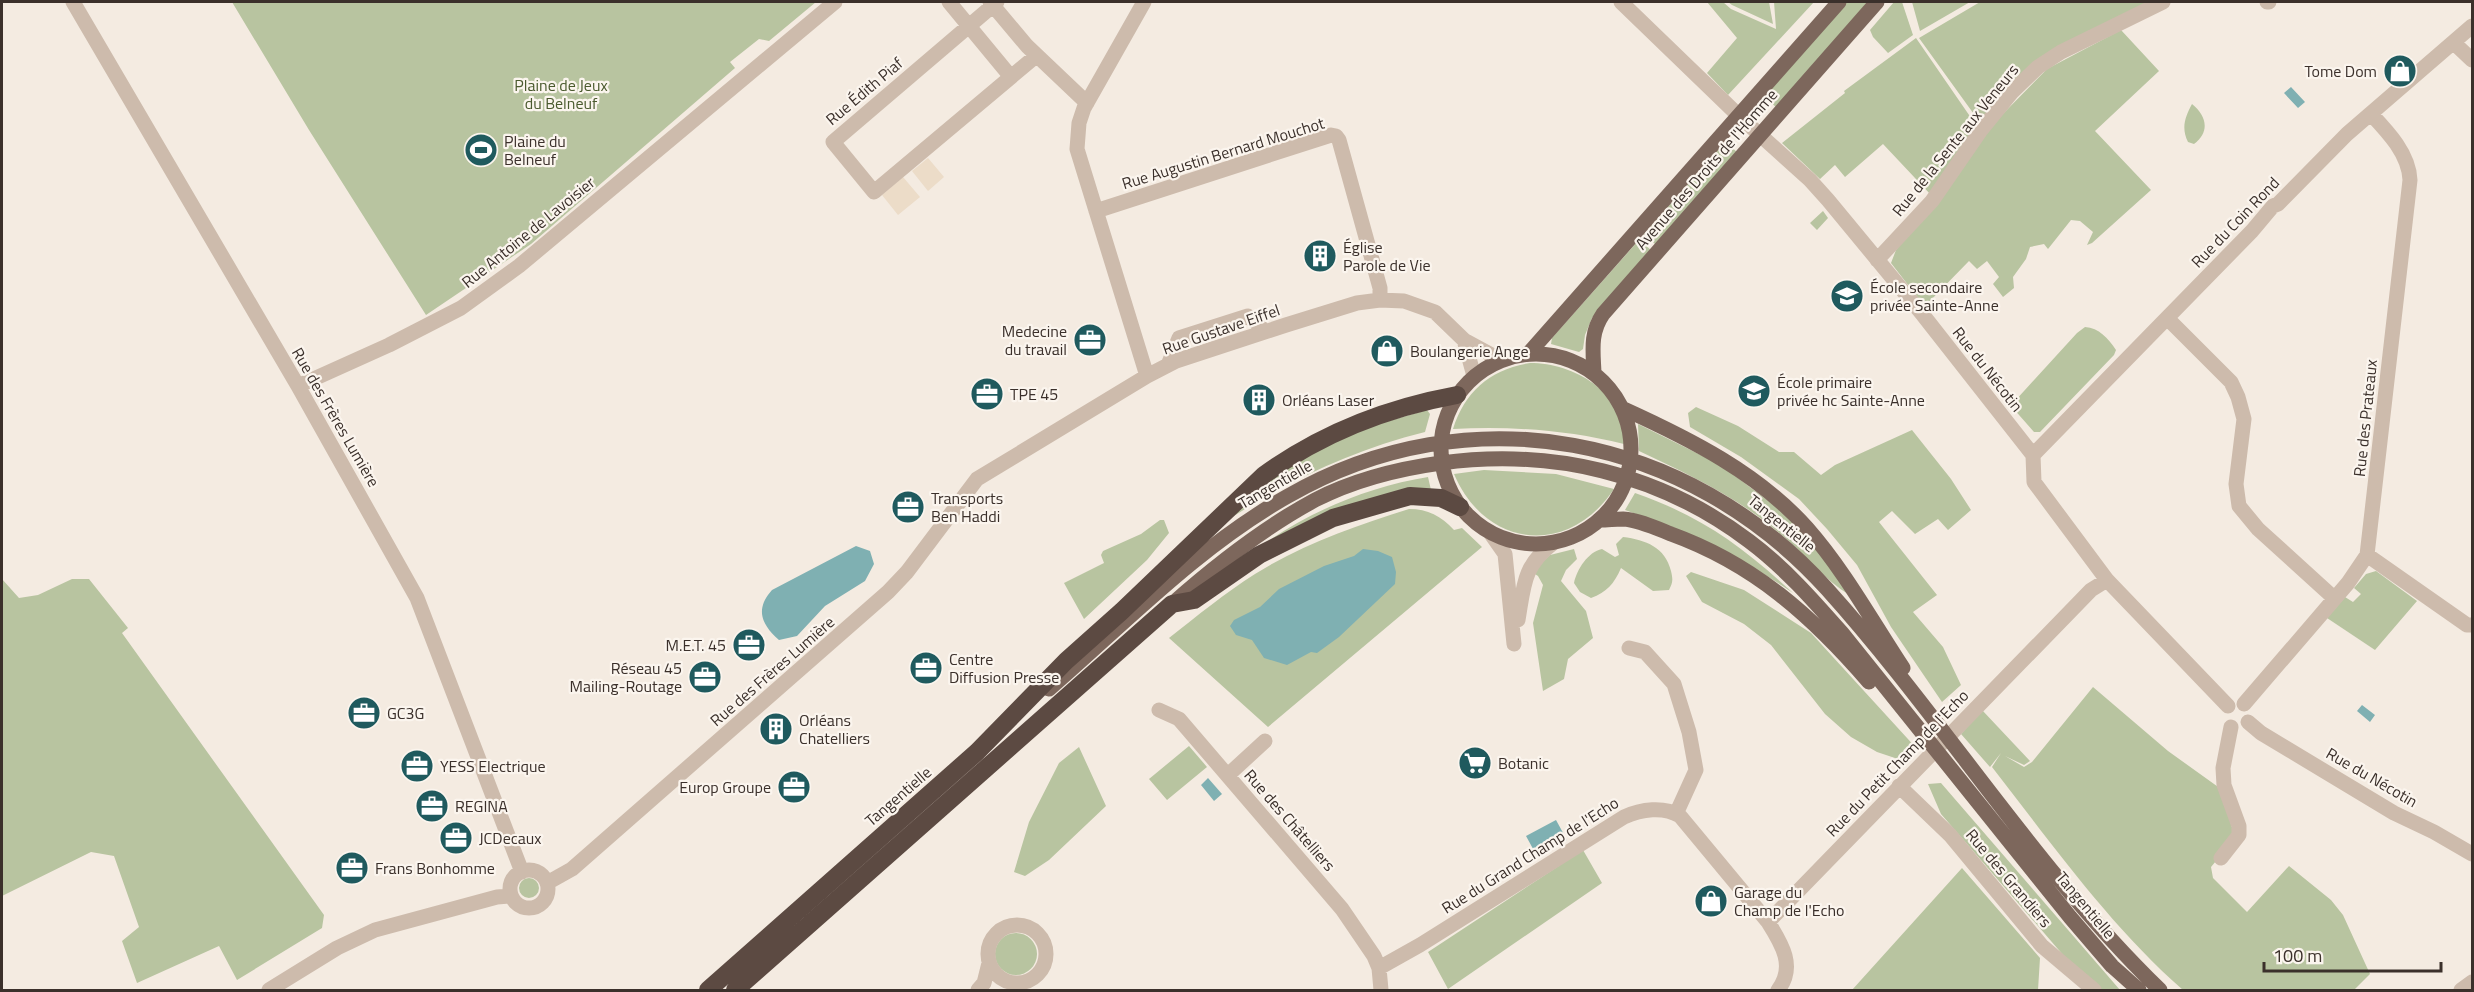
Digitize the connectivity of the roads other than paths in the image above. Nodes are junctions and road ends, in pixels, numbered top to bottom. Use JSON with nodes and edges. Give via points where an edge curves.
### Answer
{"nodes":[{"id":1,"x":73,"y":2,"type":"edge"},
{"id":2,"x":835,"y":2,"type":"edge"},
{"id":3,"x":949,"y":2,"type":"edge"},
{"id":4,"x":1144,"y":2,"type":"edge"},
{"id":5,"x":1621,"y":2,"type":"edge"},
{"id":6,"x":1839,"y":2,"type":"edge"},
{"id":7,"x":1877,"y":2,"type":"edge"},
{"id":8,"x":2163,"y":2,"type":"edge"},
{"id":9,"x":994,"y":3,"type":"edge"},
{"id":10,"x":969,"y":26,"type":"junction"},
{"id":11,"x":2472,"y":26,"type":"edge"},
{"id":12,"x":2454,"y":43,"type":"junction"},
{"id":13,"x":1036,"y":56,"type":"junction"},
{"id":14,"x":2472,"y":60,"type":"edge"},
{"id":15,"x":1011,"y":77,"type":"junction"},
{"id":16,"x":1087,"y":103,"type":"junction"},
{"id":17,"x":2371,"y":114,"type":"junction"},
{"id":18,"x":1739,"y":117,"type":"junction"},
{"id":19,"x":1760,"y":135,"type":"junction"},
{"id":20,"x":1096,"y":211,"type":"junction"},
{"id":21,"x":1877,"y":260,"type":"junction"},
{"id":22,"x":1380,"y":300,"type":"junction"},
{"id":23,"x":2167,"y":318,"type":"junction"},
{"id":24,"x":1464,"y":340,"type":"junction"},
{"id":25,"x":1528,"y":354,"type":"junction"},
{"id":26,"x":1501,"y":360,"type":"junction"},
{"id":27,"x":1594,"y":373,"type":"junction"},
{"id":28,"x":1147,"y":376,"type":"junction"},
{"id":29,"x":1474,"y":376,"type":"junction"},
{"id":30,"x":298,"y":386,"type":"junction"},
{"id":31,"x":1457,"y":395,"type":"junction"},
{"id":32,"x":1623,"y":409,"type":"junction"},
{"id":33,"x":2033,"y":455,"type":"junction"},
{"id":34,"x":999,"y":465,"type":"joint"},
{"id":35,"x":1460,"y":507,"type":"junction"},
{"id":36,"x":1600,"y":520,"type":"junction"},
{"id":37,"x":1491,"y":534,"type":"junction"},
{"id":38,"x":1553,"y":543,"type":"junction"},
{"id":39,"x":2367,"y":555,"type":"junction"},
{"id":40,"x":2107,"y":580,"type":"junction"},
{"id":41,"x":2334,"y":598,"type":"junction"},
{"id":42,"x":1172,"y":604,"type":"junction"},
{"id":43,"x":2472,"y":625,"type":"edge"},
{"id":44,"x":1629,"y":648,"type":"dead end"},
{"id":45,"x":1917,"y":699,"type":"junction"},
{"id":46,"x":2246,"y":700,"type":"junction"},
{"id":47,"x":2225,"y":703,"type":"junction"},
{"id":48,"x":1159,"y":710,"type":"dead end"},
{"id":49,"x":2252,"y":725,"type":"junction"},
{"id":50,"x":1912,"y":726,"type":"junction"},
{"id":51,"x":2230,"y":730,"type":"junction"},
{"id":52,"x":1265,"y":741,"type":"dead end"},
{"id":53,"x":977,"y":752,"type":"junction"},
{"id":54,"x":1228,"y":775,"type":"junction"},
{"id":55,"x":1899,"y":786,"type":"junction"},
{"id":56,"x":1676,"y":814,"type":"junction"},
{"id":57,"x":2472,"y":854,"type":"edge"},
{"id":58,"x":2221,"y":858,"type":"dead end"},
{"id":59,"x":522,"y":872,"type":"junction"},
{"id":60,"x":547,"y":883,"type":"junction"},
{"id":61,"x":512,"y":896,"type":"junction"},
{"id":62,"x":1768,"y":922,"type":"junction"},
{"id":63,"x":989,"y":963,"type":"junction"},
{"id":64,"x":1379,"y":968,"type":"junction"},
{"id":65,"x":1004,"y":981,"type":"junction"},
{"id":66,"x":2472,"y":982,"type":"edge"},
{"id":67,"x":269,"y":990,"type":"edge"},
{"id":68,"x":708,"y":990,"type":"edge"},
{"id":69,"x":735,"y":990,"type":"edge"},
{"id":70,"x":978,"y":990,"type":"edge"},
{"id":71,"x":986,"y":990,"type":"edge"},
{"id":72,"x":1381,"y":990,"type":"edge"},
{"id":73,"x":1778,"y":990,"type":"edge"},
{"id":74,"x":2094,"y":990,"type":"edge"},
{"id":75,"x":2139,"y":990,"type":"edge"},
{"id":76,"x":2160,"y":990,"type":"edge"},
{"id":77,"x":2461,"y":990,"type":"edge"}],
"edges":[{"from":1,"to":30,"type":"street","name":"Rue des Frères Lumière"},
{"from":2,"to":30,"type":"street","name":"Rue Antoine de Lavoisier","via":[[519,266],[461,308]]},
{"from":3,"to":10,"type":"street"},
{"from":4,"to":16,"type":"street"},
{"from":5,"to":18,"type":"street","name":"Rue du Nécotin"},
{"from":6,"to":18,"type":"main road","name":"Avenue des Droits de l'Homme"},
{"from":7,"to":19,"type":"main road","name":"Avenue des Droits de l'Homme"},
{"from":8,"to":21,"type":"street","name":"Rue de la Sente aux Veneurs","via":[[2038,67],[2012,92],[1932,201]]},
{"from":9,"to":10,"type":"street","name":"Rue Édith Piaf"},
{"from":9,"to":13,"type":"street"},
{"from":10,"to":15,"type":"street"},
{"from":10,"to":15,"type":"street","name":"Rue Édith Piaf","via":[[833,142],[874,192]]},
{"from":11,"to":12,"type":"street","name":"Rue du Coin Rond"},
{"from":12,"to":14,"type":"street"},
{"from":12,"to":17,"type":"street","name":"Rue du Coin Rond"},
{"from":13,"to":15,"type":"street","name":"Rue Édith Piaf"},
{"from":13,"to":16,"type":"street"},
{"from":16,"to":20,"type":"street","via":[[1079,123],[1077,149]]},
{"from":17,"to":23,"type":"street","name":"Rue du Coin Rond","via":[[2272,206]]},
{"from":17,"to":39,"type":"street","name":"Rue des Prateaux","via":[[2402,153],[2410,180]]},
{"from":18,"to":19,"type":"street","name":"Rue du Nécotin"},
{"from":18,"to":25,"type":"main road","name":"Avenue des Droits de l'Homme"},
{"from":19,"to":21,"type":"street","name":"Rue du Nécotin","via":[[1810,180]]},
{"from":19,"to":27,"type":"main road","name":"Avenue des Droits de l'Homme","via":[[1603,314],[1592,338]]},
{"from":20,"to":22,"type":"street","name":"Rue Augustin Bernard Mouchot","via":[[1336,136],[1380,288]]},
{"from":20,"to":28,"type":"street"},
{"from":21,"to":33,"type":"street","name":"Rue du Nécotin"},
{"from":22,"to":24,"type":"street","name":"Rue Gustave Eiffel","via":[[1404,301],[1436,312]]},
{"from":22,"to":28,"type":"street","name":"Rue Gustave Eiffel","via":[[1357,303],[1265,331]]},
{"from":23,"to":33,"type":"street","name":"Rue du Coin Rond"},
{"from":23,"to":41,"type":"street","via":[[2231,382],[2238,397],[2244,419],[2236,484],[2239,506],[2258,529]]},
{"from":24,"to":26,"type":"street","name":"Rue Gustave Eiffel"},
{"from":24,"to":29,"type":"street","name":"Rue Gustave Eiffel"},
{"from":25,"to":26,"type":"main road"},
{"from":25,"to":27,"type":"main road","via":[[1552,354]]},
{"from":26,"to":29,"type":"main road"},
{"from":27,"to":32,"type":"main road","via":[[1611,389]]},
{"from":28,"to":34,"type":"street","name":"Rue Gustave Eiffel"},
{"from":29,"to":31,"type":"main road"},
{"from":30,"to":59,"type":"street","name":"Rue des Frères Lumière","via":[[417,598]]},
{"from":31,"to":35,"type":"main road","via":[[1444,422],[1440,452],[1446,481]]},
{"from":31,"to":53,"type":"highway","via":[[1388,411],[1333,432],[1264,475],[1066,661]]},
{"from":32,"to":36,"type":"main road","via":[[1631,438],[1630,469],[1619,497]]},
{"from":32,"to":45,"type":"main road","via":[[1728,462],[1789,509],[1827,552],[1907,675]]},
{"from":33,"to":40,"type":"street","via":[[2034,482]]},
{"from":34,"to":60,"type":"street","name":"Rue des Frères Lumière","via":[[978,479],[888,592],[580,862]]},
{"from":35,"to":37,"type":"main road"},
{"from":35,"to":42,"type":"highway","via":[[1441,498],[1410,496],[1333,518],[1259,555],[1194,600]]},
{"from":36,"to":38,"type":"main road","via":[[1586,531]]},
{"from":36,"to":50,"type":"main road","via":[[1638,522],[1690,541],[1767,582],[1843,651]]},
{"from":37,"to":38,"type":"main road","via":[[1511,542]]},
{"from":37,"to":38,"type":"street","via":[[1505,554],[1514,644],[1525,578],[1532,562]]},
{"from":39,"to":41,"type":"street"},
{"from":39,"to":43,"type":"street"},
{"from":40,"to":47,"type":"street"},
{"from":40,"to":55,"type":"street","name":"Rue du Petit Champ de l'Echo","via":[[2091,590]]},
{"from":41,"to":46,"type":"street"},
{"from":42,"to":50,"type":"main road","name":"Tangentielle","via":[[1265,530],[1316,500],[1368,478],[1471,459],[1552,460],[1598,469],[1655,488],[1689,503],[1748,540],[1779,566],[1842,633]]},
{"from":42,"to":69,"type":"highway","name":"Tangentielle"},
{"from":44,"to":56,"type":"street","via":[[1645,652],[1674,684],[1689,732],[1696,770]]},
{"from":45,"to":53,"type":"main road","name":"Tangentielle","via":[[1803,564],[1725,504],[1659,469],[1601,451],[1525,440],[1470,440],[1382,456],[1290,494],[1190,566]]},
{"from":45,"to":76,"type":"main road","name":"Tangentielle","via":[[2079,905]]},
{"from":46,"to":47,"type":"street"},
{"from":46,"to":49,"type":"street"},
{"from":47,"to":51,"type":"street","via":[[2224,717]]},
{"from":48,"to":54,"type":"street","name":"Rue des Châtelliers","via":[[1179,719]]},
{"from":49,"to":51,"type":"street"},
{"from":49,"to":57,"type":"street","name":"Rue du Nécotin","via":[[2394,813]]},
{"from":50,"to":75,"type":"main road","name":"Tangentielle","via":[[2112,966]]},
{"from":51,"to":58,"type":"street","via":[[2224,785],[2239,833]]},
{"from":52,"to":54,"type":"street"},
{"from":53,"to":68,"type":"highway","name":"Tangentielle"},
{"from":54,"to":64,"type":"street","name":"Rue des Châtelliers","via":[[1342,909]]},
{"from":55,"to":62,"type":"street","name":"Rue du Petit Champ de l'Echo"},
{"from":55,"to":74,"type":"street","name":"Rue des Grandiers","via":[[1950,835],[2042,946]]},
{"from":56,"to":62,"type":"street"},
{"from":56,"to":64,"type":"street","name":"Rue du Grand Champ de l'Echo","via":[[1649,810],[1624,817]]},
{"from":59,"to":60,"type":"street","via":[[540,873]]},
{"from":59,"to":61,"type":"street","via":[[512,882]]},
{"from":60,"to":61,"type":"street","via":[[548,894],[536,907],[524,908]]},
{"from":61,"to":67,"type":"street","via":[[375,930]]},
{"from":62,"to":73,"type":"street","via":[[1780,941],[1788,968]]},
{"from":63,"to":65,"type":"street"},
{"from":63,"to":65,"type":"street","via":[[989,944],[1003,928],[1024,926],[1042,939],[1046,952],[1040,971],[1024,983]]},
{"from":63,"to":70,"type":"street"},
{"from":64,"to":72,"type":"street"},
{"from":65,"to":71,"type":"street"},
{"from":66,"to":77,"type":"street"}]}
